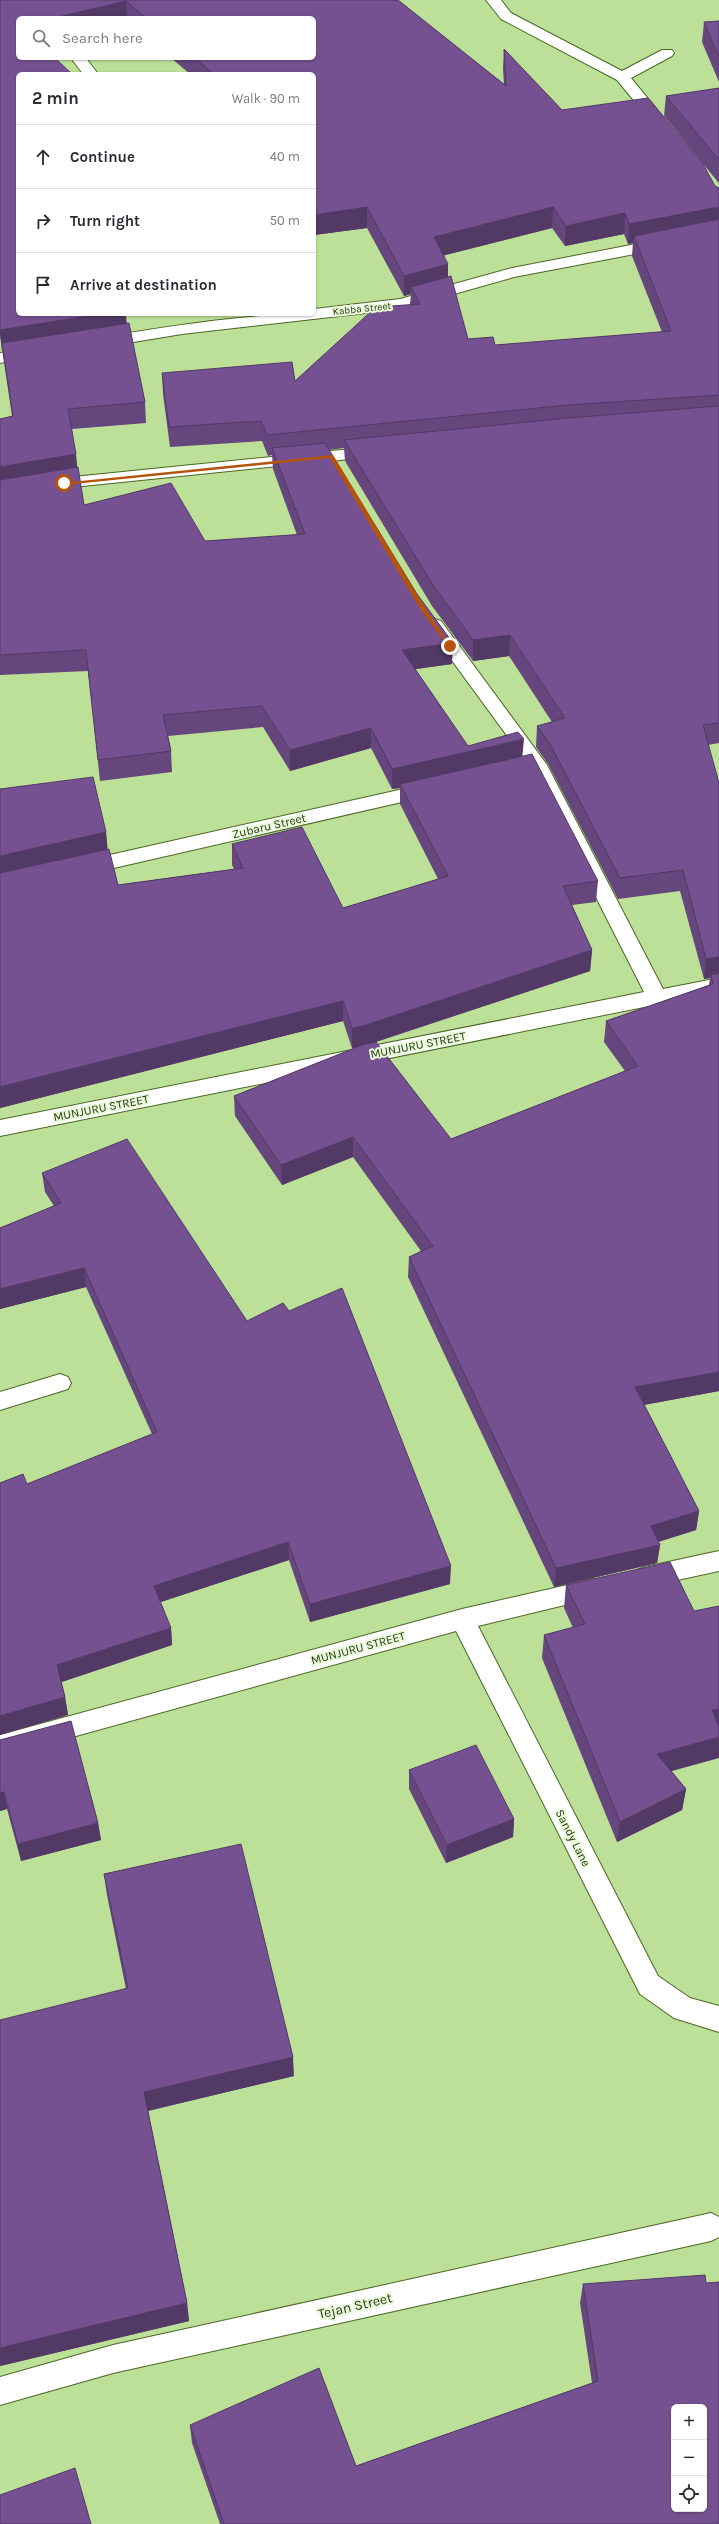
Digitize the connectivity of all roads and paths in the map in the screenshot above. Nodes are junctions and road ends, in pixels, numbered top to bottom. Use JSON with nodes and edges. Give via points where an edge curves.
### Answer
{"nodes":[{"id":1,"x":493,"y":0,"type":"edge"},
{"id":2,"x":666,"y":53,"type":"dead end"},
{"id":3,"x":80,"y":60,"type":"edge"},
{"id":4,"x":89,"y":72,"type":"edge"},
{"id":5,"x":622,"y":77,"type":"junction"},
{"id":6,"x":670,"y":136,"type":"edge"},
{"id":7,"x":719,"y":233,"type":"edge"},
{"id":8,"x":316,"y":314,"type":"edge"},
{"id":9,"x":296,"y":316,"type":"edge"},
{"id":10,"x":91,"y":344,"type":"edge"},
{"id":11,"x":46,"y":351,"type":"edge"},
{"id":12,"x":0,"y":358,"type":"edge"},
{"id":13,"x":386,"y":450,"type":"edge"},
{"id":14,"x":0,"y":495,"type":"edge"},
{"id":15,"x":424,"y":610,"type":"edge"},
{"id":16,"x":538,"y":765,"type":"junction"},
{"id":17,"x":515,"y":770,"type":"edge"},
{"id":18,"x":445,"y":786,"type":"edge"},
{"id":19,"x":62,"y":872,"type":"edge"},
{"id":20,"x":719,"y":985,"type":"edge"},
{"id":21,"x":657,"y":997,"type":"junction"},
{"id":22,"x":0,"y":1128,"type":"edge"},
{"id":23,"x":60,"y":1383,"type":"dead end"},
{"id":24,"x":0,"y":1400,"type":"edge"},
{"id":25,"x":719,"y":1560,"type":"edge"},
{"id":26,"x":462,"y":1619,"type":"junction"},
{"id":27,"x":0,"y":1746,"type":"edge"},
{"id":28,"x":719,"y":2019,"type":"edge"},
{"id":29,"x":711,"y":2227,"type":"dead end"},
{"id":30,"x":0,"y":2391,"type":"edge"}],
"edges":[{"from":1,"to":5,"type":"street","via":[[506,16]]},
{"from":2,"to":5,"type":"street"},
{"from":3,"to":4,"type":"street"},
{"from":5,"to":6,"type":"street"},
{"from":7,"to":8,"type":"street","name":"Kabba Street","via":[[512,273],[401,304]]},
{"from":9,"to":10,"type":"street","name":"Kabba Street","via":[[182,329]]},
{"from":11,"to":12,"type":"street"},
{"from":13,"to":14,"type":"street","via":[[336,463],[64,483]]},
{"from":15,"to":16,"type":"street"},
{"from":16,"to":17,"type":"street"},
{"from":16,"to":21,"type":"street"},
{"from":18,"to":19,"type":"street","name":"Zubaru Street"},
{"from":20,"to":21,"type":"street","name":"MUNJURU STREET"},
{"from":21,"to":22,"type":"street","name":"MUNJURU STREET"},
{"from":23,"to":24,"type":"street"},
{"from":25,"to":26,"type":"street","name":"MUNJURU STREET"},
{"from":26,"to":27,"type":"street","name":"MUNJURU STREET"},
{"from":26,"to":28,"type":"street","name":"Sandy Lane","via":[[649,1985],[683,2010]]},
{"from":29,"to":30,"type":"street","name":"Tejan Street","via":[[113,2359]]}]}
